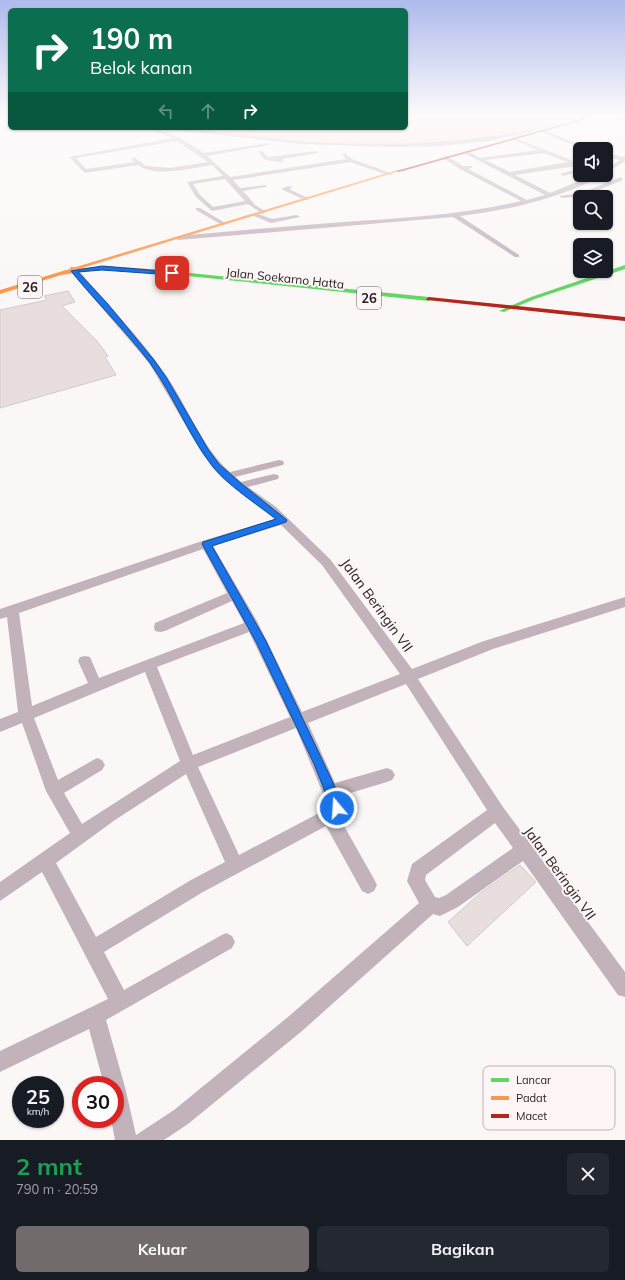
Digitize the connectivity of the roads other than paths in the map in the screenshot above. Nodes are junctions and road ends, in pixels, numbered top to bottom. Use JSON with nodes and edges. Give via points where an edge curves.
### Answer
{"nodes":[{"id":1,"x":221,"y":170,"type":"edge"},
{"id":2,"x":271,"y":170,"type":"edge"},
{"id":3,"x":291,"y":170,"type":"edge"},
{"id":4,"x":379,"y":170,"type":"edge"},
{"id":5,"x":403,"y":170,"type":"edge"},
{"id":6,"x":466,"y":170,"type":"edge"},
{"id":7,"x":502,"y":170,"type":"edge"},
{"id":8,"x":531,"y":170,"type":"edge"},
{"id":9,"x":573,"y":171,"type":"edge"},
{"id":10,"x":275,"y":172,"type":"junction"},
{"id":11,"x":268,"y":174,"type":"junction"},
{"id":12,"x":390,"y":174,"type":"junction"},
{"id":13,"x":510,"y":174,"type":"junction"},
{"id":14,"x":563,"y":174,"type":"dead end"},
{"id":15,"x":613,"y":177,"type":"edge"},
{"id":16,"x":227,"y":178,"type":"junction"},
{"id":17,"x":623,"y":179,"type":"edge"},
{"id":18,"x":280,"y":181,"type":"dead end"},
{"id":19,"x":585,"y":182,"type":"edge"},
{"id":20,"x":234,"y":184,"type":"junction"},
{"id":21,"x":264,"y":186,"type":"dead end"},
{"id":22,"x":240,"y":190,"type":"junction"},
{"id":23,"x":552,"y":194,"type":"junction"},
{"id":24,"x":307,"y":199,"type":"junction"},
{"id":25,"x":250,"y":202,"type":"junction"},
{"id":26,"x":527,"y":202,"type":"junction"},
{"id":27,"x":198,"y":209,"type":"dead end"},
{"id":28,"x":259,"y":214,"type":"junction"},
{"id":29,"x":454,"y":215,"type":"junction"},
{"id":30,"x":297,"y":217,"type":"dead end"},
{"id":31,"x":224,"y":224,"type":"junction"},
{"id":32,"x":178,"y":238,"type":"junction"},
{"id":33,"x":130,"y":252,"type":"junction"},
{"id":34,"x":517,"y":256,"type":"dead end"},
{"id":35,"x":107,"y":259,"type":"junction"},
{"id":36,"x":625,"y":267,"type":"edge"},
{"id":37,"x":102,"y":268,"type":"junction"},
{"id":38,"x":129,"y":269,"type":"junction"},
{"id":39,"x":77,"y":272,"type":"junction"},
{"id":40,"x":114,"y":272,"type":"junction"},
{"id":41,"x":60,"y":276,"type":"junction"},
{"id":42,"x":0,"y":285,"type":"edge"},
{"id":43,"x":23,"y":285,"type":"junction"},
{"id":44,"x":266,"y":285,"type":"junction"},
{"id":45,"x":0,"y":292,"type":"edge"},
{"id":46,"x":0,"y":296,"type":"edge"},
{"id":47,"x":506,"y":310,"type":"junction"},
{"id":48,"x":625,"y":319,"type":"edge"},
{"id":49,"x":625,"y":324,"type":"edge"},
{"id":50,"x":279,"y":463,"type":"dead end"},
{"id":51,"x":226,"y":476,"type":"junction"},
{"id":52,"x":274,"y":477,"type":"dead end"},
{"id":53,"x":239,"y":486,"type":"junction"},
{"id":54,"x":283,"y":520,"type":"junction"},
{"id":55,"x":206,"y":544,"type":"junction"},
{"id":56,"x":234,"y":595,"type":"junction"},
{"id":57,"x":625,"y":602,"type":"edge"},
{"id":58,"x":6,"y":612,"type":"edge"},
{"id":59,"x":252,"y":625,"type":"junction"},
{"id":60,"x":160,"y":627,"type":"dead end"},
{"id":61,"x":85,"y":661,"type":"dead end"},
{"id":62,"x":149,"y":665,"type":"junction"},
{"id":63,"x":409,"y":676,"type":"junction"},
{"id":64,"x":96,"y":686,"type":"junction"},
{"id":65,"x":26,"y":715,"type":"junction"},
{"id":66,"x":0,"y":726,"type":"edge"},
{"id":67,"x":302,"y":726,"type":"junction"},
{"id":68,"x":97,"y":764,"type":"dead end"},
{"id":69,"x":192,"y":769,"type":"junction"},
{"id":70,"x":387,"y":775,"type":"dead end"},
{"id":71,"x":54,"y":791,"type":"junction"},
{"id":72,"x":331,"y":791,"type":"junction"},
{"id":73,"x":497,"y":812,"type":"junction"},
{"id":74,"x":329,"y":816,"type":"junction"},
{"id":75,"x":79,"y":834,"type":"junction"},
{"id":76,"x":524,"y":850,"type":"junction"},
{"id":77,"x":48,"y":866,"type":"junction"},
{"id":78,"x":236,"y":866,"type":"junction"},
{"id":79,"x":368,"y":884,"type":"dead end"},
{"id":80,"x":0,"y":892,"type":"edge"},
{"id":81,"x":430,"y":905,"type":"junction"},
{"id":82,"x":226,"y":942,"type":"dead end"},
{"id":83,"x":93,"y":949,"type":"junction"},
{"id":84,"x":625,"y":988,"type":"edge"},
{"id":85,"x":120,"y":1003,"type":"junction"},
{"id":86,"x":94,"y":1016,"type":"junction"},
{"id":87,"x":0,"y":1062,"type":"edge"},
{"id":88,"x":112,"y":1076,"type":"edge"},
{"id":89,"x":124,"y":1128,"type":"edge"},
{"id":90,"x":126,"y":1140,"type":"edge"},
{"id":91,"x":144,"y":1140,"type":"edge"}],
"edges":[{"from":1,"to":16,"type":"street"},
{"from":2,"to":10,"type":"street"},
{"from":3,"to":10,"type":"street"},
{"from":4,"to":12,"type":"street"},
{"from":5,"to":12,"type":"main road"},
{"from":6,"to":26,"type":"street"},
{"from":7,"to":13,"type":"street"},
{"from":8,"to":13,"type":"street"},
{"from":9,"to":14,"type":"street"},
{"from":10,"to":11,"type":"street"},
{"from":11,"to":16,"type":"street"},
{"from":11,"to":20,"type":"street","via":[[274,177]]},
{"from":12,"to":24,"type":"main road"},
{"from":13,"to":23,"type":"street"},
{"from":15,"to":17,"type":"street"},
{"from":16,"to":20,"type":"street"},
{"from":16,"to":25,"type":"street","via":[[189,183],[212,209]]},
{"from":17,"to":23,"type":"street","via":[[582,195]]},
{"from":18,"to":24,"type":"street","via":[[291,187],[284,189]]},
{"from":19,"to":23,"type":"street"},
{"from":20,"to":22,"type":"street"},
{"from":21,"to":22,"type":"street"},
{"from":22,"to":25,"type":"street"},
{"from":23,"to":26,"type":"street"},
{"from":24,"to":28,"type":"main road"},
{"from":25,"to":28,"type":"street"},
{"from":26,"to":29,"type":"street"},
{"from":27,"to":31,"type":"street"},
{"from":28,"to":30,"type":"street","via":[[273,221]]},
{"from":28,"to":31,"type":"main road"},
{"from":29,"to":32,"type":"street"},
{"from":29,"to":34,"type":"street"},
{"from":31,"to":32,"type":"main road"},
{"from":32,"to":33,"type":"main road"},
{"from":33,"to":35,"type":"main road"},
{"from":33,"to":38,"type":"main road","via":[[122,262]]},
{"from":35,"to":37,"type":"main road"},
{"from":35,"to":39,"type":"main road"},
{"from":35,"to":39,"type":"main road"},
{"from":36,"to":47,"type":"main road"},
{"from":37,"to":38,"type":"main road","number":"26"},
{"from":37,"to":39,"type":"main road","number":"26"},
{"from":37,"to":40,"type":"main road"},
{"from":38,"to":44,"type":"main road","name":"Jalan Soekarno Hatta","number":"26"},
{"from":39,"to":40,"type":"main road","number":"26"},
{"from":39,"to":41,"type":"main road","number":"26"},
{"from":39,"to":51,"type":"street","name":"Jalan Beringin VII","via":[[152,361],[205,450]]},
{"from":40,"to":44,"type":"main road","name":"Jalan Soekarno Hatta","number":"26"},
{"from":41,"to":43,"type":"main road","number":"26"},
{"from":41,"to":46,"type":"main road","number":"26"},
{"from":42,"to":43,"type":"main road"},
{"from":43,"to":45,"type":"main road","number":"26"},
{"from":44,"to":47,"type":"main road","name":"Jalan Soekarno Hatta","number":"26"},
{"from":47,"to":48,"type":"main road","name":"Jalan Soekarno Hatta","number":"26"},
{"from":47,"to":49,"type":"main road","name":"Jalan Soekarno Hatta","number":"26"},
{"from":50,"to":51,"type":"street"},
{"from":51,"to":53,"type":"street","name":"Jalan Beringin VII"},
{"from":52,"to":53,"type":"street"},
{"from":53,"to":54,"type":"street","name":"Jalan Beringin VII"},
{"from":54,"to":55,"type":"street"},
{"from":54,"to":63,"type":"street","name":"Jalan Beringin VII","via":[[326,562]]},
{"from":55,"to":56,"type":"street"},
{"from":55,"to":58,"type":"street"},
{"from":56,"to":59,"type":"street"},
{"from":56,"to":60,"type":"street"},
{"from":57,"to":63,"type":"street","via":[[489,645]]},
{"from":58,"to":65,"type":"street"},
{"from":59,"to":62,"type":"street"},
{"from":59,"to":67,"type":"street"},
{"from":61,"to":64,"type":"street"},
{"from":62,"to":64,"type":"street"},
{"from":62,"to":69,"type":"street"},
{"from":63,"to":67,"type":"street"},
{"from":63,"to":73,"type":"street","name":"Jalan Beringin VII"},
{"from":64,"to":65,"type":"street"},
{"from":65,"to":66,"type":"street"},
{"from":65,"to":71,"type":"street"},
{"from":67,"to":69,"type":"street"},
{"from":67,"to":72,"type":"street"},
{"from":68,"to":71,"type":"street"},
{"from":69,"to":75,"type":"street"},
{"from":69,"to":78,"type":"street"},
{"from":70,"to":72,"type":"street"},
{"from":71,"to":75,"type":"street"},
{"from":72,"to":74,"type":"street","via":[[337,808]]},
{"from":73,"to":76,"type":"street","name":"Jalan Beringin VII"},
{"from":73,"to":81,"type":"street","via":[[418,870],[416,881]]},
{"from":74,"to":78,"type":"street"},
{"from":74,"to":79,"type":"street"},
{"from":75,"to":77,"type":"street"},
{"from":76,"to":81,"type":"street","via":[[452,901],[440,907]]},
{"from":76,"to":84,"type":"street","name":"Jalan Beringin VII"},
{"from":77,"to":80,"type":"street"},
{"from":77,"to":83,"type":"street"},
{"from":78,"to":83,"type":"street","via":[[197,886]]},
{"from":81,"to":91,"type":"street","via":[[295,1024],[181,1117]]},
{"from":82,"to":85,"type":"street"},
{"from":83,"to":85,"type":"street"},
{"from":85,"to":86,"type":"street"},
{"from":86,"to":87,"type":"street"},
{"from":86,"to":88,"type":"street"},
{"from":89,"to":90,"type":"street"}]}
